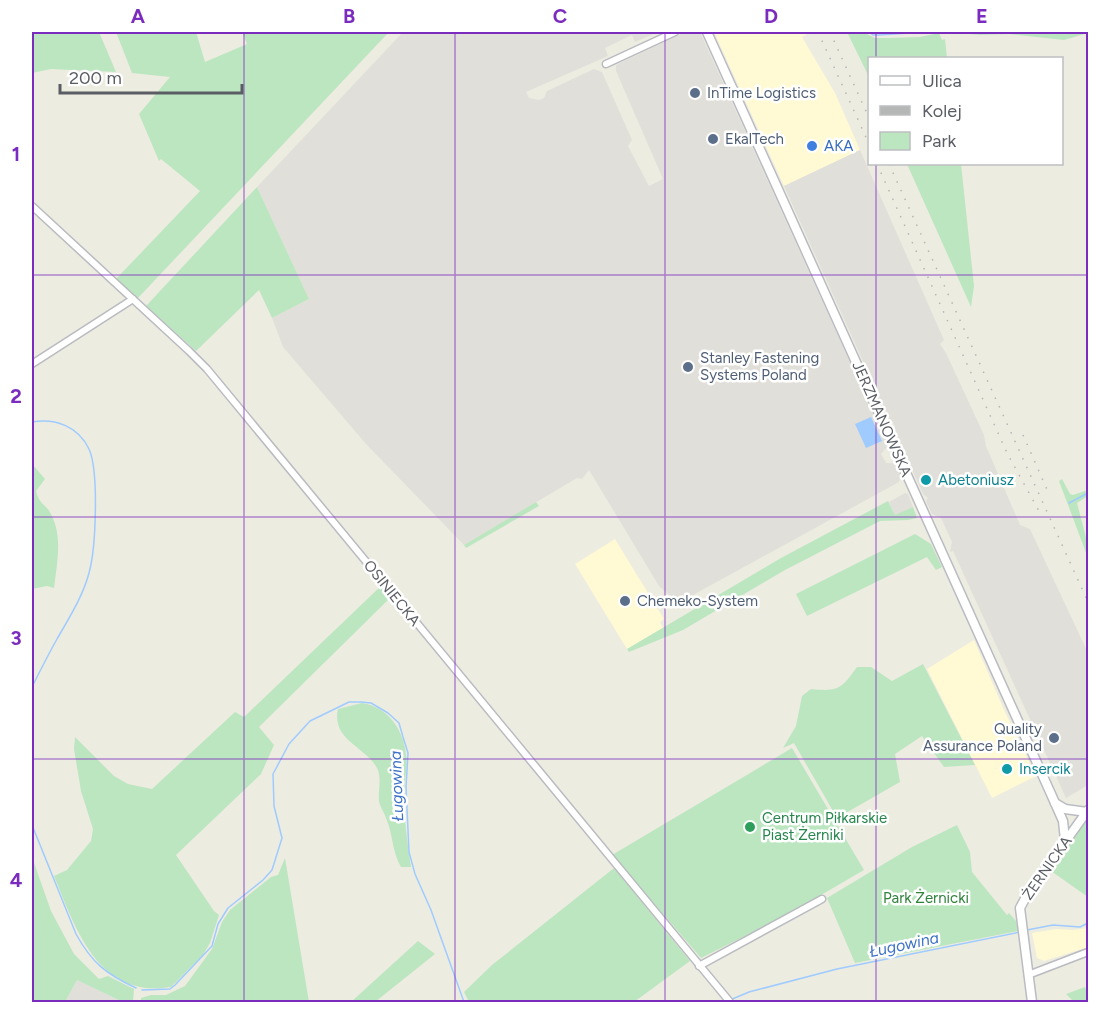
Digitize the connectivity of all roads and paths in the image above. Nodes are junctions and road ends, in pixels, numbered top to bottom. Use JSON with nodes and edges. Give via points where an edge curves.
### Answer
{"nodes":[{"id":1,"x":675,"y":32,"type":"edge"},
{"id":2,"x":707,"y":32,"type":"edge"},
{"id":3,"x":606,"y":64,"type":"dead end"},
{"id":4,"x":32,"y":206,"type":"edge"},
{"id":5,"x":133,"y":299,"type":"junction"},
{"id":6,"x":32,"y":364,"type":"edge"},
{"id":7,"x":1055,"y":803,"type":"junction"},
{"id":8,"x":1088,"y":811,"type":"edge"},
{"id":9,"x":1065,"y":840,"type":"junction"},
{"id":10,"x":822,"y":898,"type":"dead end"},
{"id":11,"x":1089,"y":951,"type":"edge"},
{"id":12,"x":699,"y":966,"type":"junction"},
{"id":13,"x":1028,"y":975,"type":"junction"},
{"id":14,"x":728,"y":1000,"type":"edge"},
{"id":15,"x":1032,"y":1002,"type":"edge"}],
"edges":[{"from":1,"to":3,"type":"street"},
{"from":2,"to":7,"type":"street","name":"JERZMANOWSKA"},
{"from":4,"to":5,"type":"street","name":"OSINIECKA"},
{"from":5,"to":6,"type":"street"},
{"from":5,"to":12,"type":"street","name":"OSINIECKA","via":[[228,394]]},
{"from":7,"to":8,"type":"street"},
{"from":7,"to":9,"type":"street","name":"JERZMANOWSKA","via":[[1063,821]]},
{"from":8,"to":9,"type":"street","name":"ŻERNICKA"},
{"from":9,"to":13,"type":"street","name":"ŻERNICKA","via":[[1020,910]]},
{"from":10,"to":12,"type":"street"},
{"from":11,"to":13,"type":"street"},
{"from":12,"to":14,"type":"street","name":"OSINIECKA"},
{"from":13,"to":15,"type":"street","name":"ŻERNICKA"}]}
